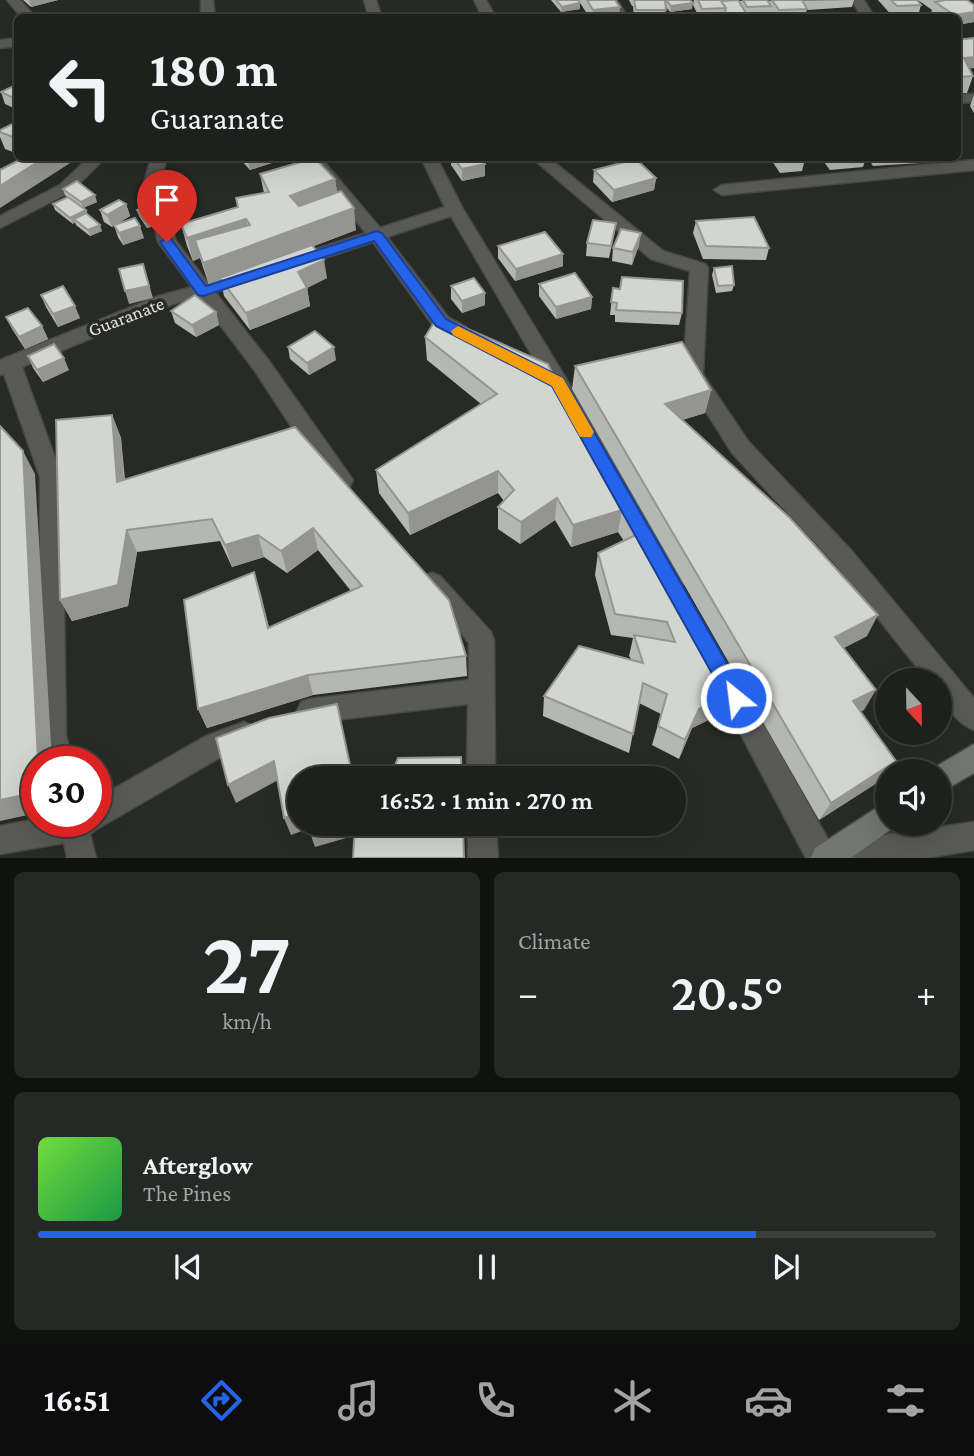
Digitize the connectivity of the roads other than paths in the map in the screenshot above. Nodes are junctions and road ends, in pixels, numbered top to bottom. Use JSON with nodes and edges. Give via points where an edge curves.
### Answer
{"nodes":[{"id":1,"x":13,"y":0,"type":"edge"},
{"id":2,"x":26,"y":14,"type":"edge"},
{"id":3,"x":94,"y":161,"type":"edge"},
{"id":4,"x":158,"y":161,"type":"edge"},
{"id":5,"x":315,"y":161,"type":"edge"},
{"id":6,"x":431,"y":161,"type":"edge"},
{"id":7,"x":544,"y":161,"type":"edge"},
{"id":8,"x":974,"y":166,"type":"edge"},
{"id":9,"x":722,"y":190,"type":"dead end"},
{"id":10,"x":455,"y":209,"type":"junction"},
{"id":11,"x":0,"y":223,"type":"edge"},
{"id":12,"x":377,"y":235,"type":"junction"},
{"id":13,"x":203,"y":292,"type":"junction"},
{"id":14,"x":476,"y":340,"type":"edge"},
{"id":15,"x":523,"y":364,"type":"edge"},
{"id":16,"x":6,"y":367,"type":"edge"},
{"id":17,"x":558,"y":382,"type":"junction"},
{"id":18,"x":360,"y":500,"type":"edge"},
{"id":19,"x":421,"y":570,"type":"edge"},
{"id":20,"x":682,"y":603,"type":"edge"},
{"id":21,"x":709,"y":650,"type":"edge"},
{"id":22,"x":482,"y":690,"type":"junction"},
{"id":23,"x":974,"y":718,"type":"edge"},
{"id":24,"x":55,"y":746,"type":"edge"},
{"id":25,"x":974,"y":757,"type":"edge"},
{"id":26,"x":481,"y":766,"type":"edge"},
{"id":27,"x":952,"y":772,"type":"edge"},
{"id":28,"x":112,"y":804,"type":"edge"},
{"id":29,"x":875,"y":823,"type":"edge"},
{"id":30,"x":21,"y":834,"type":"edge"},
{"id":31,"x":482,"y":836,"type":"edge"},
{"id":32,"x":974,"y":836,"type":"edge"},
{"id":33,"x":83,"y":837,"type":"edge"},
{"id":34,"x":0,"y":839,"type":"edge"},
{"id":35,"x":82,"y":858,"type":"edge"},
{"id":36,"x":483,"y":858,"type":"edge"},
{"id":37,"x":824,"y":858,"type":"edge"},
{"id":38,"x":830,"y":858,"type":"edge"}],
"edges":[{"from":1,"to":2,"type":"street"},
{"from":3,"to":11,"type":"street","via":[[66,188]]},
{"from":4,"to":13,"type":"street","via":[[152,183],[167,242]]},
{"from":5,"to":12,"type":"street"},
{"from":6,"to":10,"type":"street"},
{"from":7,"to":23,"type":"street","via":[[657,255],[699,268],[693,375],[740,447],[842,556]]},
{"from":8,"to":9,"type":"street"},
{"from":10,"to":12,"type":"street","name":"Guaranate"},
{"from":10,"to":17,"type":"street"},
{"from":12,"to":13,"type":"street","name":"Guaranate"},
{"from":12,"to":14,"type":"street","via":[[441,322]]},
{"from":13,"to":16,"type":"street","name":"Guaranate","via":[[108,321]]},
{"from":13,"to":18,"type":"street","via":[[262,366],[325,460]]},
{"from":15,"to":17,"type":"street"},
{"from":16,"to":24,"type":"street","via":[[51,477]]},
{"from":17,"to":20,"type":"street"},
{"from":19,"to":22,"type":"street","via":[[482,640]]},
{"from":21,"to":37,"type":"street"},
{"from":22,"to":26,"type":"street"},
{"from":22,"to":28,"type":"street","via":[[316,709],[216,745]]},
{"from":25,"to":27,"type":"main road"},
{"from":29,"to":37,"type":"main road"},
{"from":30,"to":34,"type":"street"},
{"from":31,"to":36,"type":"street"},
{"from":32,"to":38,"type":"street"},
{"from":33,"to":35,"type":"street"}]}
